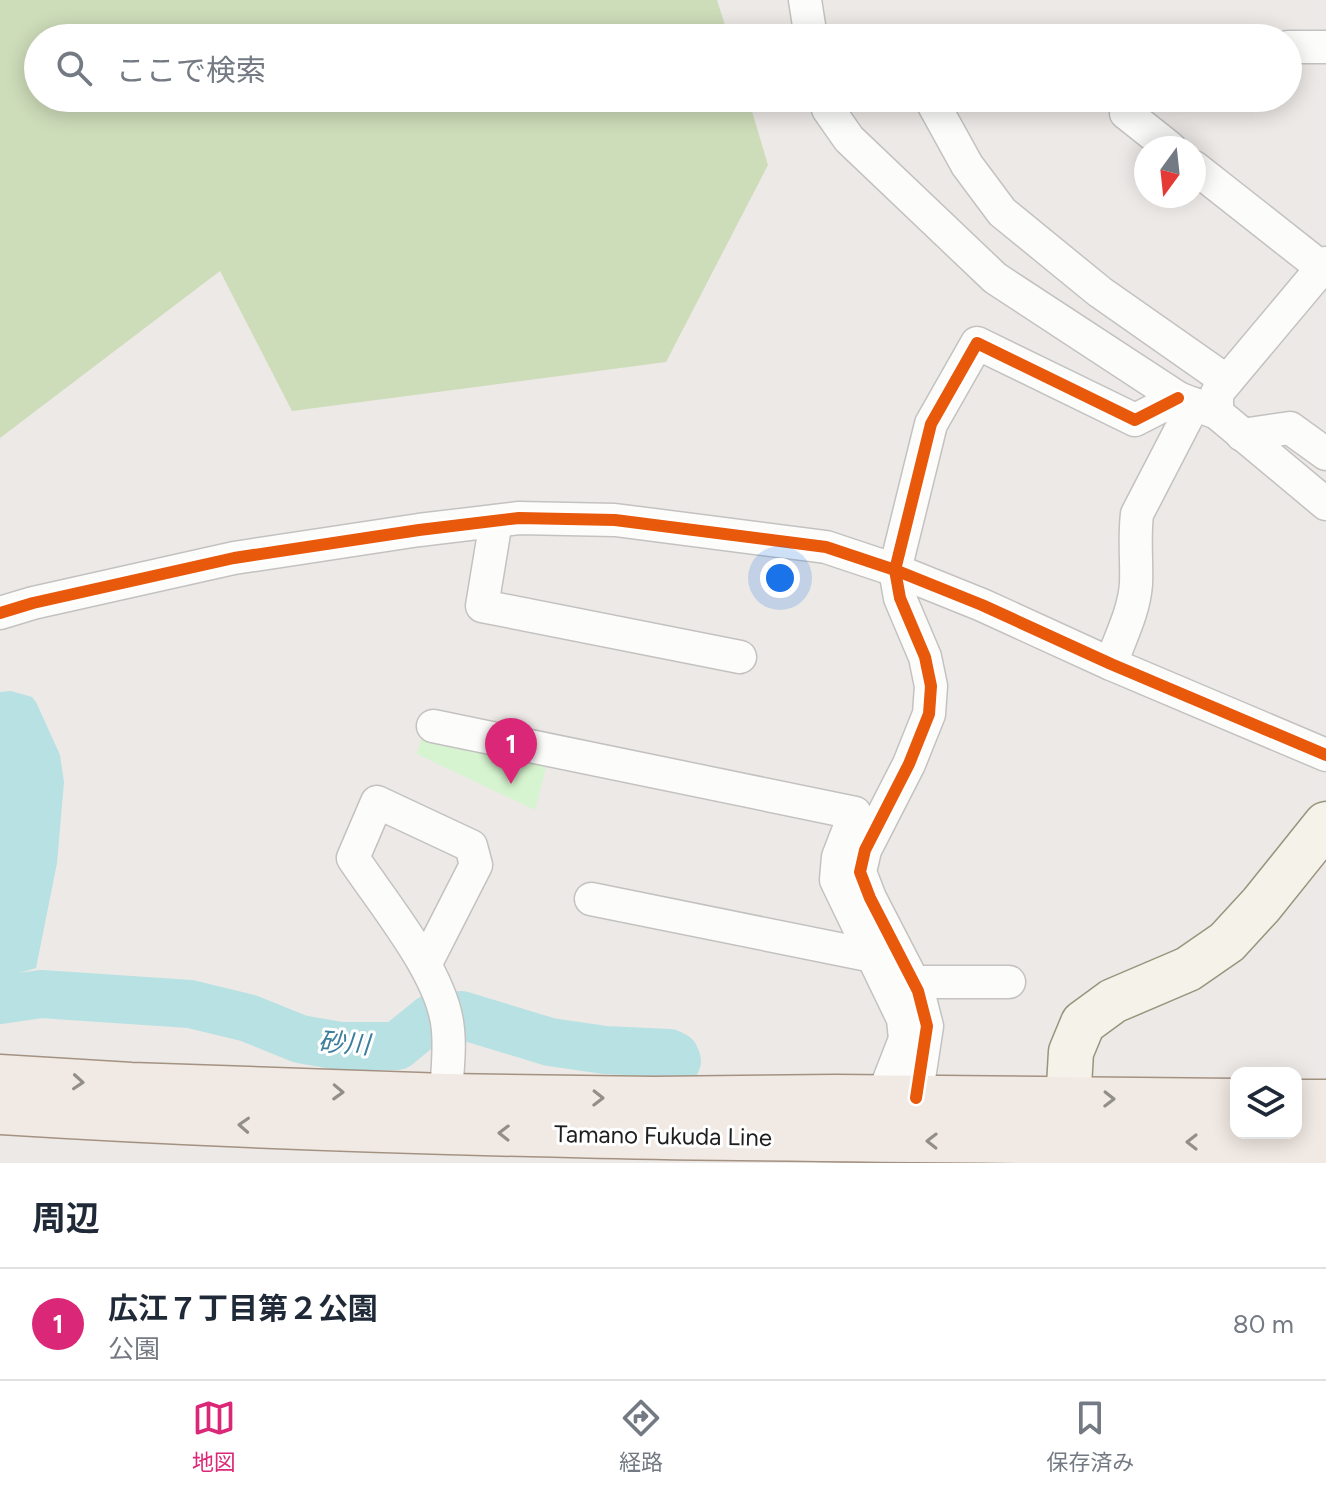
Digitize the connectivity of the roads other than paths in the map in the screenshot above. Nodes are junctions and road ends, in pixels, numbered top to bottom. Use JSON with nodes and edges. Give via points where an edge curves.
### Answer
{"nodes":[{"id":1,"x":805,"y":0,"type":"edge"},
{"id":2,"x":809,"y":24,"type":"edge"},
{"id":3,"x":1302,"y":47,"type":"edge"},
{"id":4,"x":1326,"y":47,"type":"edge"},
{"id":5,"x":830,"y":112,"type":"edge"},
{"id":6,"x":938,"y":112,"type":"edge"},
{"id":7,"x":1126,"y":112,"type":"edge"},
{"id":8,"x":1155,"y":136,"type":"edge"},
{"id":9,"x":1206,"y":176,"type":"edge"},
{"id":10,"x":1324,"y":267,"type":"edge"},
{"id":11,"x":1227,"y":381,"type":"junction"},
{"id":12,"x":1196,"y":405,"type":"junction"},
{"id":13,"x":1242,"y":435,"type":"junction"},
{"id":14,"x":1326,"y":454,"type":"edge"},
{"id":15,"x":1326,"y":504,"type":"edge"},
{"id":16,"x":496,"y":521,"type":"junction"},
{"id":17,"x":895,"y":570,"type":"junction"},
{"id":18,"x":0,"y":613,"type":"edge"},
{"id":19,"x":740,"y":657,"type":"dead end"},
{"id":20,"x":1111,"y":664,"type":"junction"},
{"id":21,"x":433,"y":726,"type":"dead end"},
{"id":22,"x":1326,"y":755,"type":"edge"},
{"id":23,"x":1326,"y":824,"type":"edge"},
{"id":24,"x":855,"y":892,"type":"junction"},
{"id":25,"x":591,"y":899,"type":"dead end"},
{"id":26,"x":873,"y":956,"type":"junction"},
{"id":27,"x":425,"y":965,"type":"junction"},
{"id":28,"x":914,"y":982,"type":"junction"},
{"id":29,"x":1009,"y":982,"type":"dead end"},
{"id":30,"x":0,"y":1077,"type":"edge"},
{"id":31,"x":446,"y":1096,"type":"junction"},
{"id":32,"x":899,"y":1098,"type":"junction"},
{"id":33,"x":1067,"y":1099,"type":"junction"},
{"id":34,"x":1230,"y":1101,"type":"edge"},
{"id":35,"x":1302,"y":1102,"type":"edge"},
{"id":36,"x":1326,"y":1102,"type":"edge"},
{"id":37,"x":0,"y":1112,"type":"edge"},
{"id":38,"x":1326,"y":1143,"type":"edge"},
{"id":39,"x":1065,"y":1153,"type":"edge"}],
"edges":[{"from":1,"to":2,"type":"street"},
{"from":3,"to":4,"type":"street"},
{"from":5,"to":12,"type":"street","via":[[849,139],[995,278]]},
{"from":6,"to":11,"type":"street","via":[[967,165],[1002,212],[1100,292]]},
{"from":7,"to":8,"type":"street"},
{"from":9,"to":10,"type":"street"},
{"from":10,"to":11,"type":"street"},
{"from":11,"to":12,"type":"street"},
{"from":12,"to":13,"type":"street"},
{"from":12,"to":17,"type":"street","via":[[1135,420],[977,343],[931,424]]},
{"from":12,"to":20,"type":"street","via":[[1137,514],[1136,586]]},
{"from":13,"to":14,"type":"street","via":[[1290,428]]},
{"from":13,"to":15,"type":"street"},
{"from":16,"to":17,"type":"street","via":[[615,520],[754,537],[826,547]]},
{"from":16,"to":18,"type":"street","via":[[234,558]]},
{"from":16,"to":19,"type":"street","via":[[482,606]]},
{"from":17,"to":20,"type":"street"},
{"from":17,"to":24,"type":"street","via":[[900,598],[925,657],[929,714],[865,850]]},
{"from":20,"to":22,"type":"street"},
{"from":21,"to":24,"type":"street","via":[[855,813],[838,857],[836,880]]},
{"from":23,"to":33,"type":"street","via":[[1227,942],[1188,969],[1113,1001],[1083,1023],[1071,1052]]},
{"from":24,"to":26,"type":"street"},
{"from":24,"to":28,"type":"street"},
{"from":25,"to":26,"type":"street"},
{"from":26,"to":32,"type":"street","via":[[903,1019]]},
{"from":27,"to":27,"type":"street","via":[[353,858],[377,802],[471,846],[476,865]]},
{"from":27,"to":31,"type":"street","via":[[445,1014]]},
{"from":28,"to":29,"type":"street"},
{"from":28,"to":32,"type":"street","via":[[927,1026]]},
{"from":30,"to":31,"type":"main road","name":"Tamano Fukuda Line","one_way":true},
{"from":31,"to":32,"type":"main road","name":"Tamano Fukuda Line","one_way":true},
{"from":32,"to":33,"type":"main road","name":"Tamano Fukuda Line"},
{"from":33,"to":34,"type":"main road","name":"Tamano Fukuda Line","one_way":true},
{"from":33,"to":39,"type":"street"},
{"from":35,"to":36,"type":"main road"},
{"from":39,"to":37,"type":"main road","name":"Tamano Fukuda Line","one_way":true,"via":[[389,1132]]},
{"from":38,"to":39,"type":"main road","name":"Tamano Fukuda Line","one_way":true}]}
